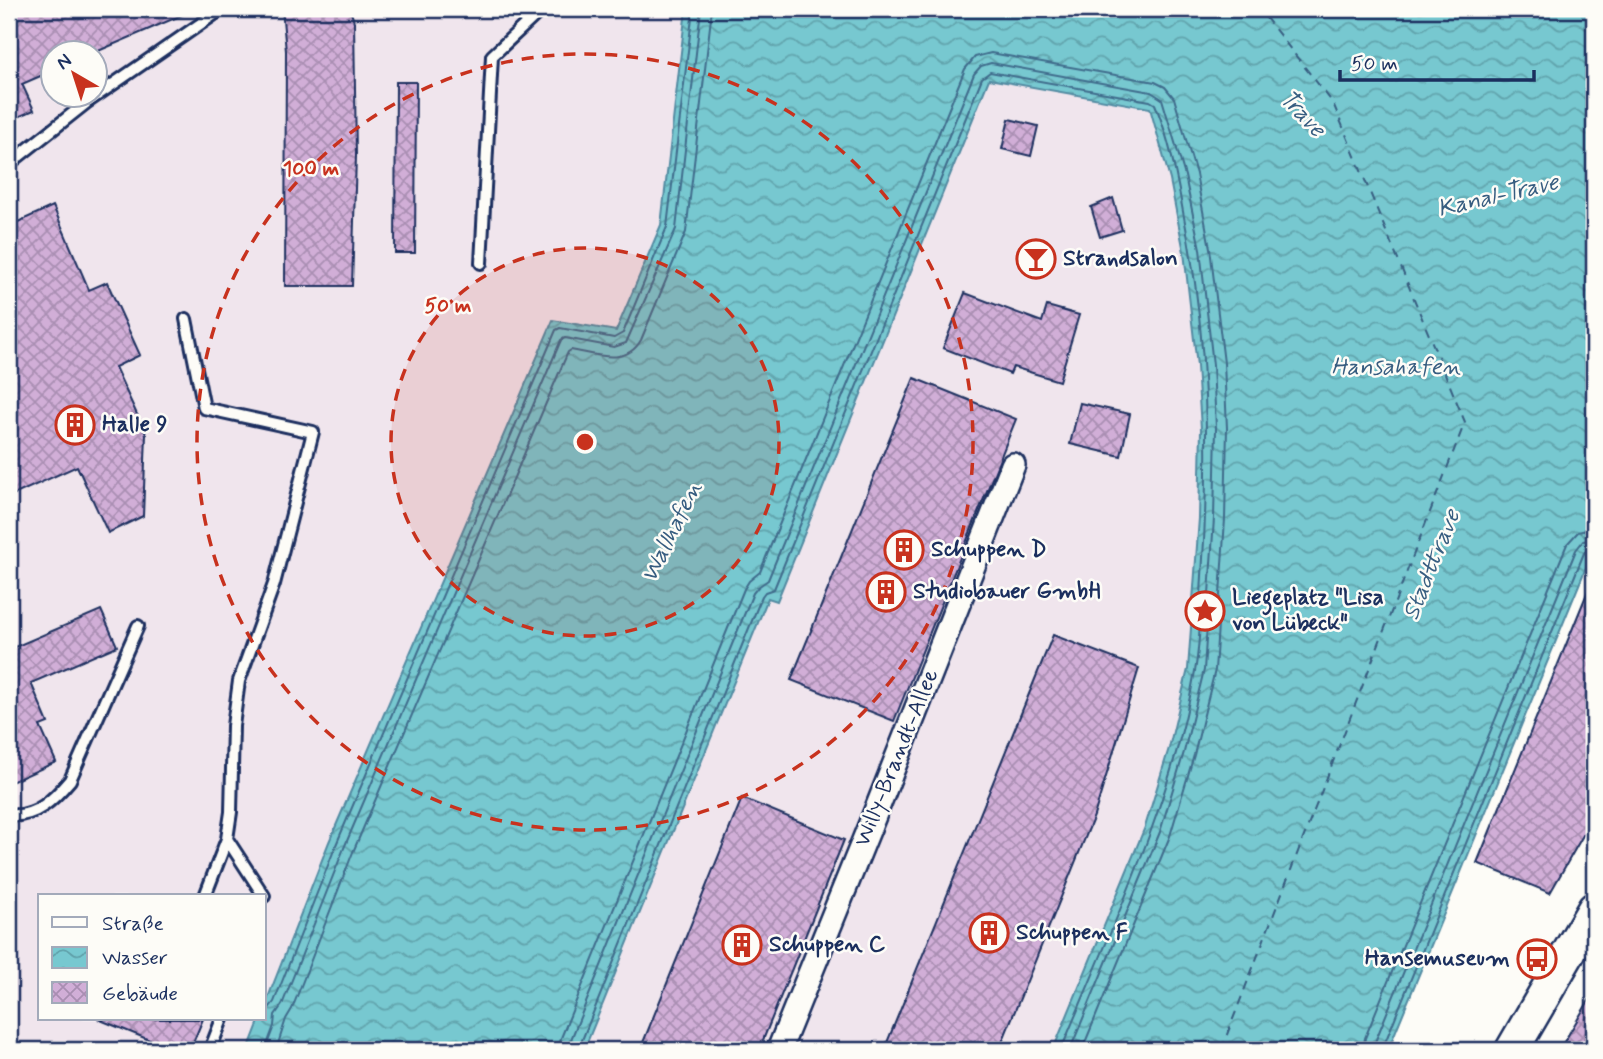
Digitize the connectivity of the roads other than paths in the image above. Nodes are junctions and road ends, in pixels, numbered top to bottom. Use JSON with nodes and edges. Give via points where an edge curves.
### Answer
{"nodes":[{"id":1,"x":222,"y":9,"type":"edge"},
{"id":2,"x":542,"y":9,"type":"edge"},
{"id":3,"x":9,"y":164,"type":"edge"},
{"id":4,"x":481,"y":263,"type":"dead end"},
{"id":5,"x":187,"y":319,"type":"dead end"},
{"id":6,"x":1013,"y":465,"type":"dead end"},
{"id":7,"x":138,"y":626,"type":"dead end"},
{"id":8,"x":9,"y":815,"type":"edge"},
{"id":9,"x":227,"y":839,"type":"junction"},
{"id":10,"x":206,"y":894,"type":"edge"},
{"id":11,"x":263,"y":894,"type":"edge"},
{"id":12,"x":1594,"y":909,"type":"edge"},
{"id":13,"x":222,"y":1020,"type":"edge"},
{"id":14,"x":210,"y":1050,"type":"edge"},
{"id":15,"x":779,"y":1050,"type":"edge"},
{"id":16,"x":1512,"y":1050,"type":"edge"}],
"edges":[{"from":1,"to":3,"type":"lane","via":[[86,103]]},
{"from":2,"to":4,"type":"lane","via":[[492,56]]},
{"from":5,"to":9,"type":"lane","via":[[204,408],[313,432],[274,584],[239,681]]},
{"from":6,"to":15,"type":"street","name":"Willy-Brandt-Allee"},
{"from":7,"to":8,"type":"lane","via":[[70,780],[38,810]]},
{"from":9,"to":10,"type":"lane"},
{"from":9,"to":11,"type":"lane"},
{"from":12,"to":16,"type":"main road"},
{"from":13,"to":14,"type":"lane"}]}
